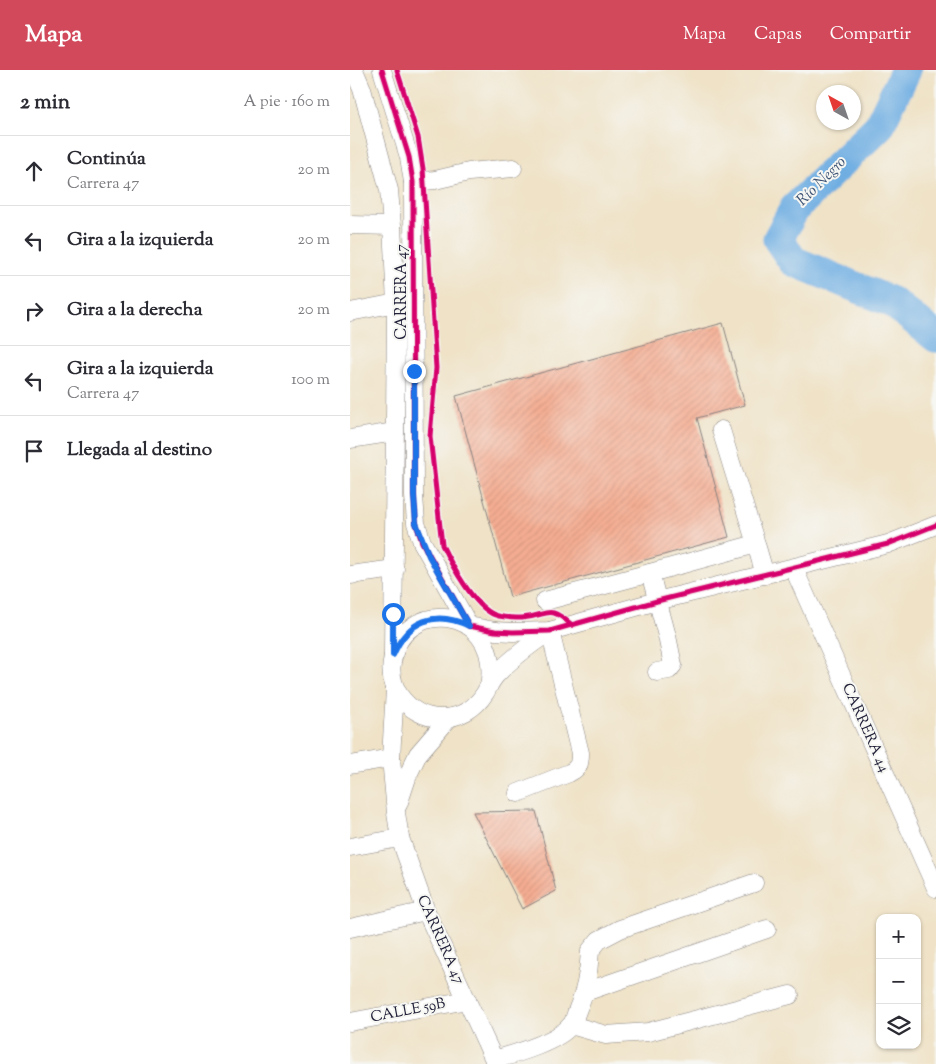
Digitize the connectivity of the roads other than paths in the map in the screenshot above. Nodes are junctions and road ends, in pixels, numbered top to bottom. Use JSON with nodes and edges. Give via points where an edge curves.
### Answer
{"nodes":[{"id":1,"x":354,"y":70,"type":"edge"},
{"id":2,"x":382,"y":70,"type":"edge"},
{"id":3,"x":513,"y":168,"type":"dead end"},
{"id":4,"x":413,"y":182,"type":"junction"},
{"id":5,"x":350,"y":225,"type":"edge"},
{"id":6,"x":392,"y":226,"type":"junction"},
{"id":7,"x":396,"y":303,"type":"junction"},
{"id":8,"x":350,"y":312,"type":"edge"},
{"id":9,"x":721,"y":430,"type":"dead end"},
{"id":10,"x":395,"y":432,"type":"junction"},
{"id":11,"x":350,"y":440,"type":"edge"},
{"id":12,"x":936,"y":525,"type":"edge"},
{"id":13,"x":756,"y":544,"type":"junction"},
{"id":14,"x":794,"y":568,"type":"junction"},
{"id":15,"x":395,"y":569,"type":"junction"},
{"id":16,"x":650,"y":573,"type":"junction"},
{"id":17,"x":350,"y":575,"type":"edge"},
{"id":18,"x":765,"y":575,"type":"junction"},
{"id":19,"x":545,"y":601,"type":"dead end"},
{"id":20,"x":658,"y":601,"type":"junction"},
{"id":21,"x":469,"y":626,"type":"junction"},
{"id":22,"x":550,"y":631,"type":"junction"},
{"id":23,"x":393,"y":655,"type":"junction"},
{"id":24,"x":657,"y":672,"type":"dead end"},
{"id":25,"x":490,"y":680,"type":"junction"},
{"id":26,"x":396,"y":689,"type":"junction"},
{"id":27,"x":449,"y":718,"type":"junction"},
{"id":28,"x":391,"y":758,"type":"junction"},
{"id":29,"x":350,"y":765,"type":"edge"},
{"id":30,"x":518,"y":794,"type":"dead end"},
{"id":31,"x":396,"y":813,"type":"junction"},
{"id":32,"x":400,"y":838,"type":"junction"},
{"id":33,"x":350,"y":847,"type":"edge"},
{"id":34,"x":754,"y":883,"type":"dead end"},
{"id":35,"x":936,"y":888,"type":"edge"},
{"id":36,"x":426,"y":911,"type":"junction"},
{"id":37,"x":350,"y":928,"type":"edge"},
{"id":38,"x":766,"y":929,"type":"dead end"},
{"id":39,"x":585,"y":992,"type":"junction"},
{"id":40,"x":790,"y":995,"type":"dead end"},
{"id":41,"x":467,"y":1000,"type":"junction"},
{"id":42,"x":350,"y":1022,"type":"edge"},
{"id":43,"x":571,"y":1025,"type":"junction"},
{"id":44,"x":495,"y":1062,"type":"edge"}],
"edges":[{"from":1,"to":6,"type":"street","name":"CARRERA 47","via":[[389,190]]},
{"from":2,"to":4,"type":"street","name":"CARRERA 47","via":[[409,157]]},
{"from":3,"to":4,"type":"street"},
{"from":4,"to":21,"type":"street","name":"CARRERA 47","via":[[416,523],[429,556]]},
{"from":5,"to":6,"type":"street"},
{"from":6,"to":7,"type":"street","name":"CARRERA 47"},
{"from":7,"to":8,"type":"street"},
{"from":7,"to":10,"type":"street","name":"CARRERA 47"},
{"from":9,"to":13,"type":"street"},
{"from":10,"to":11,"type":"street"},
{"from":10,"to":15,"type":"street","name":"CARRERA 47"},
{"from":12,"to":14,"type":"street","via":[[888,544]]},
{"from":13,"to":16,"type":"street"},
{"from":13,"to":18,"type":"street"},
{"from":14,"to":18,"type":"street"},
{"from":14,"to":35,"type":"street","name":"CARRERA 44"},
{"from":15,"to":17,"type":"street"},
{"from":15,"to":23,"type":"street","name":"CARRERA 47"},
{"from":16,"to":19,"type":"street"},
{"from":16,"to":20,"type":"street"},
{"from":18,"to":20,"type":"street"},
{"from":20,"to":22,"type":"street"},
{"from":20,"to":24,"type":"street","via":[[673,665],[669,670]]},
{"from":21,"to":22,"type":"street","via":[[495,631]]},
{"from":21,"to":23,"type":"street","via":[[447,618],[424,621],[404,634]]},
{"from":21,"to":25,"type":"street","via":[[486,644],[491,661]]},
{"from":22,"to":25,"type":"street","via":[[525,648]]},
{"from":22,"to":30,"type":"street","via":[[580,764],[576,770]]},
{"from":23,"to":26,"type":"street","via":[[391,672]]},
{"from":25,"to":27,"type":"street","via":[[480,701],[460,715]]},
{"from":26,"to":27,"type":"street","via":[[404,703],[417,712],[432,718]]},
{"from":26,"to":28,"type":"street","name":"CARRERA 47"},
{"from":27,"to":31,"type":"street","name":"CARRERA 47","via":[[418,754]]},
{"from":28,"to":29,"type":"street"},
{"from":28,"to":31,"type":"street","name":"CARRERA 47"},
{"from":31,"to":32,"type":"street","name":"CARRERA 47"},
{"from":32,"to":33,"type":"street"},
{"from":32,"to":36,"type":"street","name":"CARRERA 47"},
{"from":34,"to":39,"type":"street","via":[[620,929],[600,940],[590,951]]},
{"from":36,"to":37,"type":"street"},
{"from":36,"to":41,"type":"street","name":"CARRERA 47"},
{"from":38,"to":39,"type":"street"},
{"from":39,"to":43,"type":"street"},
{"from":40,"to":43,"type":"street","via":[[648,1032],[606,1034]]},
{"from":41,"to":42,"type":"street","name":"CALLE 59B"},
{"from":41,"to":44,"type":"street","name":"CARRERA 47"},
{"from":43,"to":44,"type":"street","via":[[558,1036]]}]}
